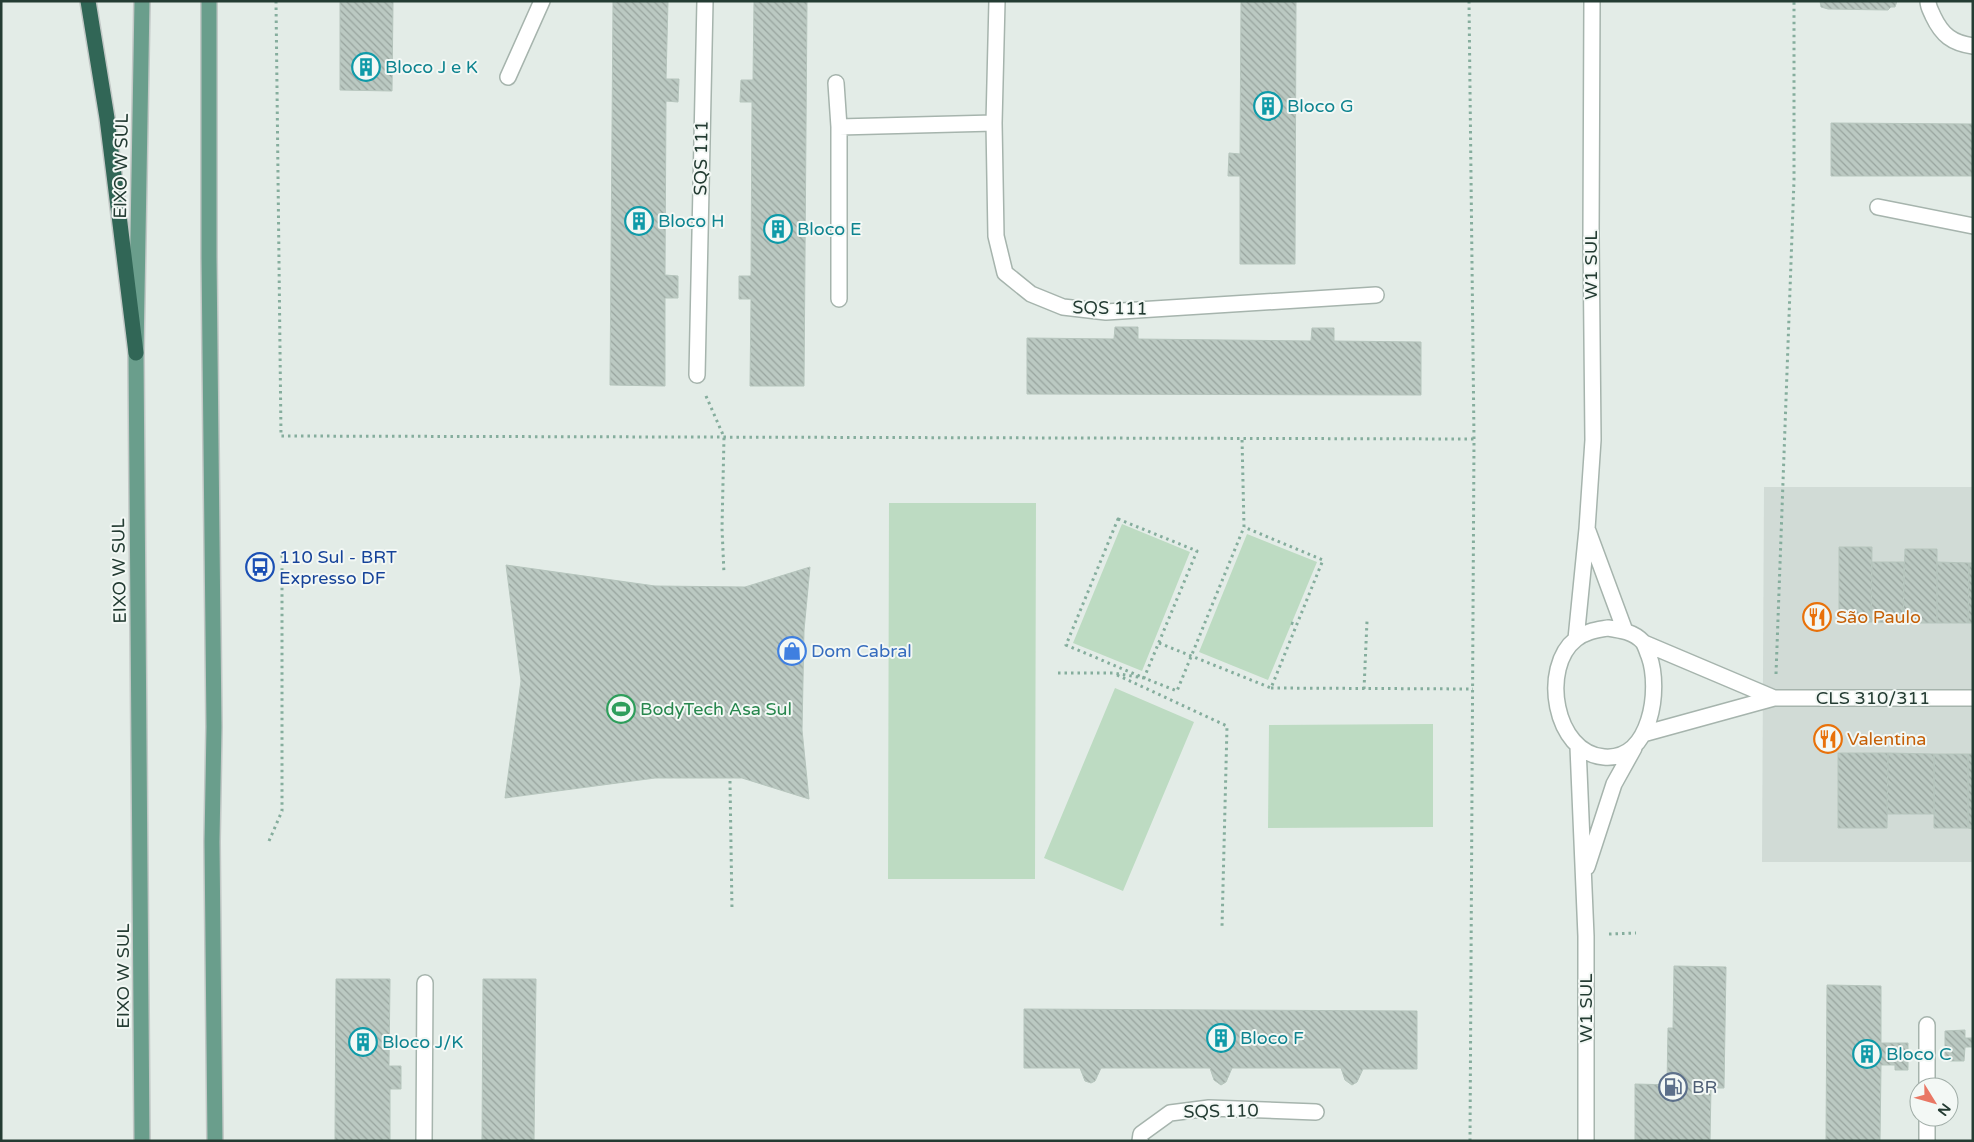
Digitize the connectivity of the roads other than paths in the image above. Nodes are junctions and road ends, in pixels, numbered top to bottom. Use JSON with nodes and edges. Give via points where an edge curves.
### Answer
{"nodes":[{"id":1,"x":88,"y":1,"type":"edge"},
{"id":2,"x":131,"y":1,"type":"edge"},
{"id":3,"x":142,"y":1,"type":"edge"},
{"id":4,"x":209,"y":1,"type":"edge"},
{"id":5,"x":542,"y":1,"type":"edge"},
{"id":6,"x":705,"y":1,"type":"edge"},
{"id":7,"x":997,"y":1,"type":"edge"},
{"id":8,"x":1592,"y":1,"type":"edge"},
{"id":9,"x":1928,"y":1,"type":"edge"},
{"id":10,"x":1973,"y":46,"type":"edge"},
{"id":11,"x":142,"y":53,"type":"junction"},
{"id":12,"x":508,"y":77,"type":"dead end"},
{"id":13,"x":836,"y":83,"type":"dead end"},
{"id":14,"x":994,"y":123,"type":"junction"},
{"id":15,"x":839,"y":127,"type":"junction"},
{"id":16,"x":1878,"y":207,"type":"dead end"},
{"id":17,"x":1973,"y":226,"type":"edge"},
{"id":18,"x":1376,"y":295,"type":"dead end"},
{"id":19,"x":839,"y":299,"type":"dead end"},
{"id":20,"x":136,"y":353,"type":"junction"},
{"id":21,"x":697,"y":375,"type":"road end"},
{"id":22,"x":1587,"y":529,"type":"junction"},
{"id":23,"x":1625,"y":631,"type":"junction"},
{"id":24,"x":1576,"y":639,"type":"junction"},
{"id":25,"x":1644,"y":643,"type":"junction"},
{"id":26,"x":1774,"y":698,"type":"junction"},
{"id":27,"x":1973,"y":698,"type":"edge"},
{"id":28,"x":1644,"y":734,"type":"junction"},
{"id":29,"x":1578,"y":747,"type":"junction"},
{"id":30,"x":1634,"y":748,"type":"junction"},
{"id":31,"x":1584,"y":875,"type":"junction"},
{"id":32,"x":425,"y":983,"type":"dead end"},
{"id":33,"x":1927,"y":1025,"type":"dead end"},
{"id":34,"x":1927,"y":1077,"type":"edge"},
{"id":35,"x":1316,"y":1112,"type":"dead end"},
{"id":36,"x":1927,"y":1127,"type":"edge"},
{"id":37,"x":142,"y":1141,"type":"edge"},
{"id":38,"x":214,"y":1141,"type":"edge"},
{"id":39,"x":424,"y":1141,"type":"edge"},
{"id":40,"x":1140,"y":1141,"type":"edge"},
{"id":41,"x":1586,"y":1141,"type":"edge"},
{"id":42,"x":1927,"y":1141,"type":"edge"}],
"edges":[{"from":1,"to":20,"type":"highway","via":[[107,118]]},
{"from":2,"to":11,"type":"main road"},
{"from":3,"to":11,"type":"main road","name":"EIXO W SUL"},
{"from":4,"to":38,"type":"main road"},
{"from":5,"to":12,"type":"street"},
{"from":6,"to":21,"type":"street","name":"SQS 111"},
{"from":7,"to":14,"type":"street","name":"SQS 111"},
{"from":8,"to":22,"type":"street","name":"W1 SUL","via":[[1592,440]]},
{"from":9,"to":10,"type":"street","via":[[1940,30],[1959,44]]},
{"from":11,"to":20,"type":"main road","name":"EIXO W SUL"},
{"from":13,"to":15,"type":"street"},
{"from":14,"to":15,"type":"street"},
{"from":14,"to":18,"type":"street","name":"SQS 111","via":[[996,236],[1005,273],[1031,294],[1062,307],[1106,312]]},
{"from":15,"to":19,"type":"street"},
{"from":16,"to":17,"type":"street"},
{"from":20,"to":37,"type":"main road","name":"EIXO W SUL"},
{"from":22,"to":23,"type":"street","name":"W1 SUL"},
{"from":22,"to":24,"type":"street","name":"W1 SUL"},
{"from":23,"to":24,"type":"street","via":[[1591,630]]},
{"from":23,"to":25,"type":"street"},
{"from":24,"to":29,"type":"street","via":[[1561,657],[1556,680],[1557,705],[1564,727]]},
{"from":25,"to":26,"type":"street","name":"CLS 310/311"},
{"from":25,"to":28,"type":"street","via":[[1653,668],[1654,691]]},
{"from":26,"to":27,"type":"street","name":"CLS 310/311"},
{"from":26,"to":28,"type":"street","name":"CLS 310/311"},
{"from":28,"to":30,"type":"street"},
{"from":29,"to":30,"type":"street","via":[[1604,757],[1618,756]]},
{"from":29,"to":31,"type":"street","name":"W1 SUL"},
{"from":30,"to":31,"type":"street","name":"W1 SUL","via":[[1614,784]]},
{"from":31,"to":41,"type":"street","name":"W1 SUL"},
{"from":32,"to":39,"type":"street"},
{"from":33,"to":34,"type":"street"},
{"from":35,"to":40,"type":"street","name":"SQS 110","via":[[1209,1108],[1170,1113],[1141,1134]]},
{"from":36,"to":42,"type":"street"}]}
